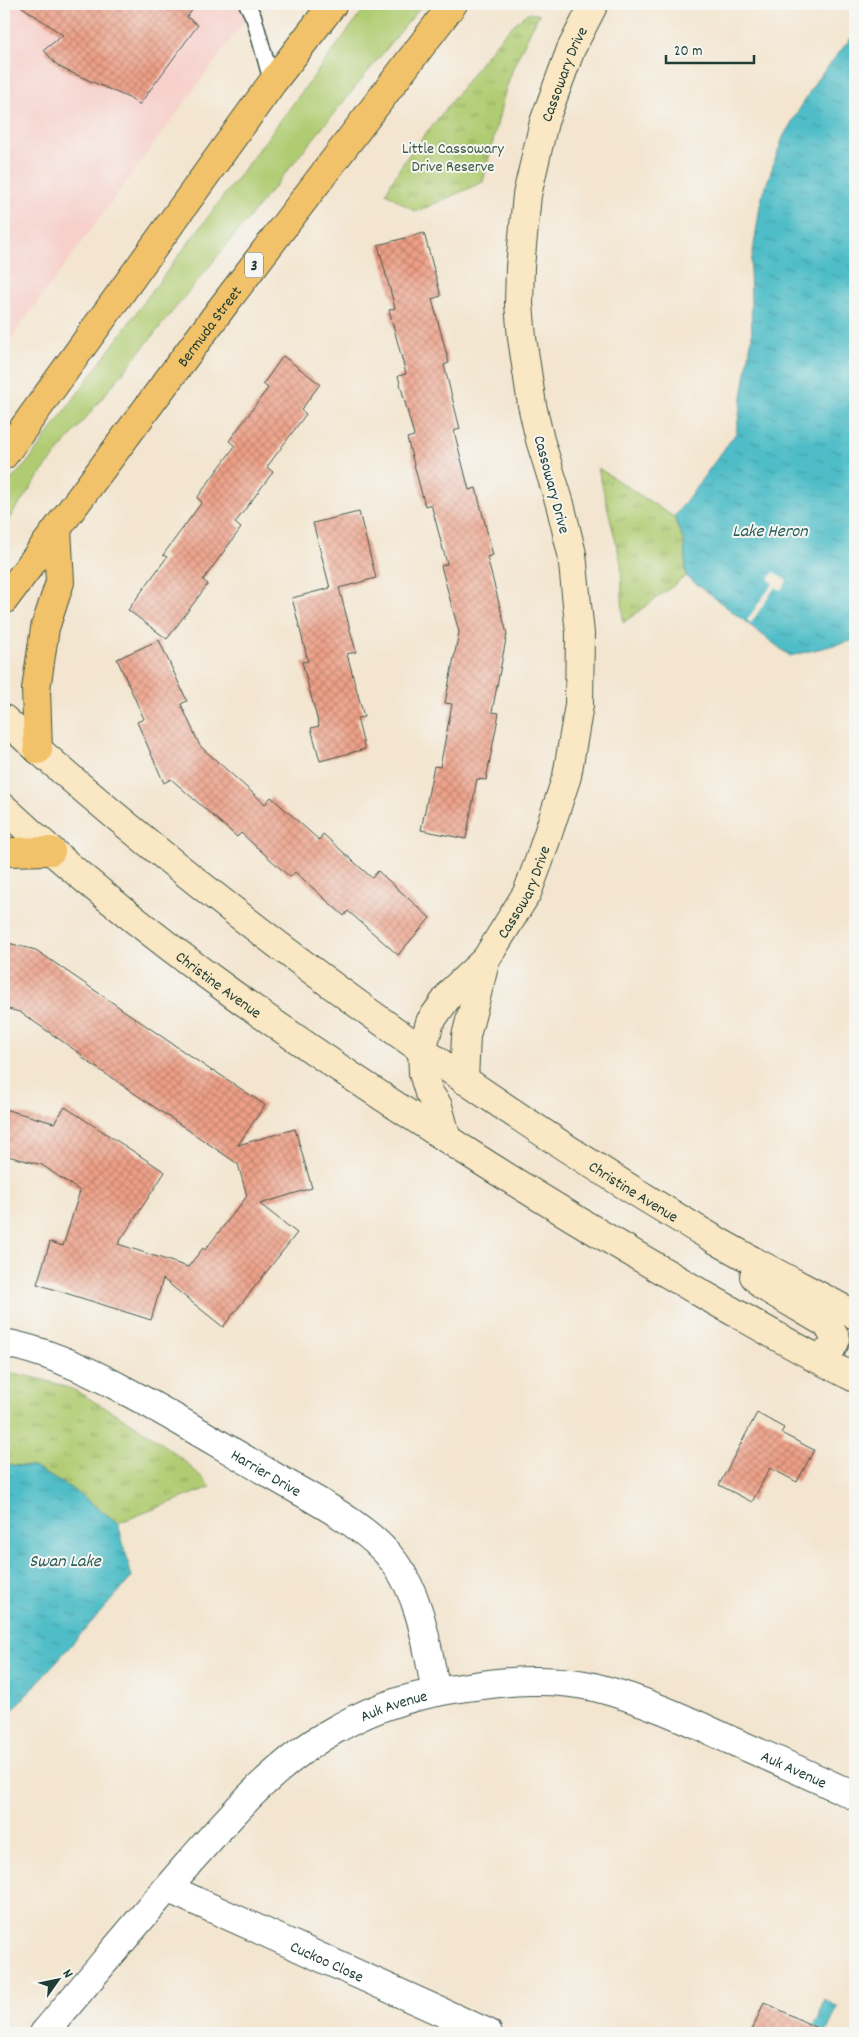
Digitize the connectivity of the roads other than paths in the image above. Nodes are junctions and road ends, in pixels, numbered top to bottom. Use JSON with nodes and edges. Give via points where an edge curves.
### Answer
{"nodes":[{"id":1,"x":247,"y":4,"type":"edge"},
{"id":2,"x":333,"y":4,"type":"edge"},
{"id":3,"x":453,"y":4,"type":"edge"},
{"id":4,"x":594,"y":4,"type":"edge"},
{"id":5,"x":272,"y":82,"type":"junction"},
{"id":6,"x":4,"y":455,"type":"edge"},
{"id":7,"x":57,"y":530,"type":"junction"},
{"id":8,"x":4,"y":600,"type":"edge"},
{"id":9,"x":4,"y":719,"type":"edge"},
{"id":10,"x":38,"y":750,"type":"junction"},
{"id":11,"x":4,"y":808,"type":"edge"},
{"id":12,"x":4,"y":850,"type":"edge"},
{"id":13,"x":51,"y":851,"type":"junction"},
{"id":14,"x":486,"y":960,"type":"junction"},
{"id":15,"x":422,"y":1050,"type":"junction"},
{"id":16,"x":464,"y":1080,"type":"junction"},
{"id":17,"x":447,"y":1139,"type":"junction"},
{"id":18,"x":724,"y":1244,"type":"junction"},
{"id":19,"x":855,"y":1315,"type":"edge"},
{"id":20,"x":4,"y":1343,"type":"edge"},
{"id":21,"x":814,"y":1357,"type":"junction"},
{"id":22,"x":855,"y":1378,"type":"edge"},
{"id":23,"x":436,"y":1692,"type":"junction"},
{"id":24,"x":855,"y":1796,"type":"edge"},
{"id":25,"x":167,"y":1888,"type":"junction"},
{"id":26,"x":44,"y":2033,"type":"edge"},
{"id":27,"x":488,"y":2033,"type":"edge"}],
"edges":[{"from":1,"to":5,"type":"lane"},
{"from":2,"to":5,"type":"main road"},
{"from":3,"to":7,"type":"main road","name":"Bermuda Street","number":"3"},
{"from":4,"to":14,"type":"street","name":"Cassowary Drive","via":[[571,49],[544,122],[527,195],[519,304],[532,405],[572,554],[580,634],[578,705],[567,776],[539,862],[527,893]]},
{"from":5,"to":6,"type":"main road"},
{"from":7,"to":8,"type":"main road","name":"Bermuda Street","number":"3"},
{"from":7,"to":10,"type":"main road","via":[[60,582],[45,628],[36,689]]},
{"from":9,"to":10,"type":"street","name":"Christine Avenue"},
{"from":10,"to":15,"type":"street","name":"Christine Avenue","via":[[210,893]]},
{"from":11,"to":13,"type":"street","name":"Christine Avenue"},
{"from":12,"to":13,"type":"main road"},
{"from":13,"to":17,"type":"street","name":"Christine Avenue","via":[[226,990]]},
{"from":14,"to":15,"type":"street","name":"Cassowary Drive","via":[[443,1002],[430,1022]]},
{"from":14,"to":16,"type":"street","name":"Cassowary Drive","via":[[466,1036]]},
{"from":15,"to":16,"type":"street","name":"Christine Avenue"},
{"from":15,"to":17,"type":"street","via":[[426,1085],[438,1106]]},
{"from":16,"to":18,"type":"street","name":"Christine Avenue","via":[[627,1186]]},
{"from":17,"to":21,"type":"street","name":"Christine Avenue","via":[[615,1244]]},
{"from":18,"to":19,"type":"street","name":"Christine Avenue"},
{"from":18,"to":21,"type":"street","via":[[763,1286],[827,1324],[836,1339],[831,1350]]},
{"from":20,"to":23,"type":"street","name":"Harrier Drive","via":[[76,1364],[107,1380],[171,1415],[371,1538],[395,1562],[413,1596]]},
{"from":21,"to":22,"type":"street","name":"Christine Avenue"},
{"from":23,"to":24,"type":"street","name":"Auk Avenue","via":[[497,1682],[546,1682],[591,1687],[653,1705]]},
{"from":23,"to":25,"type":"street","name":"Auk Avenue","via":[[407,1698],[371,1712],[337,1728],[298,1754],[264,1781]]},
{"from":25,"to":26,"type":"street","name":"Auk Avenue"},
{"from":25,"to":27,"type":"street","name":"Cuckoo Close"}]}
